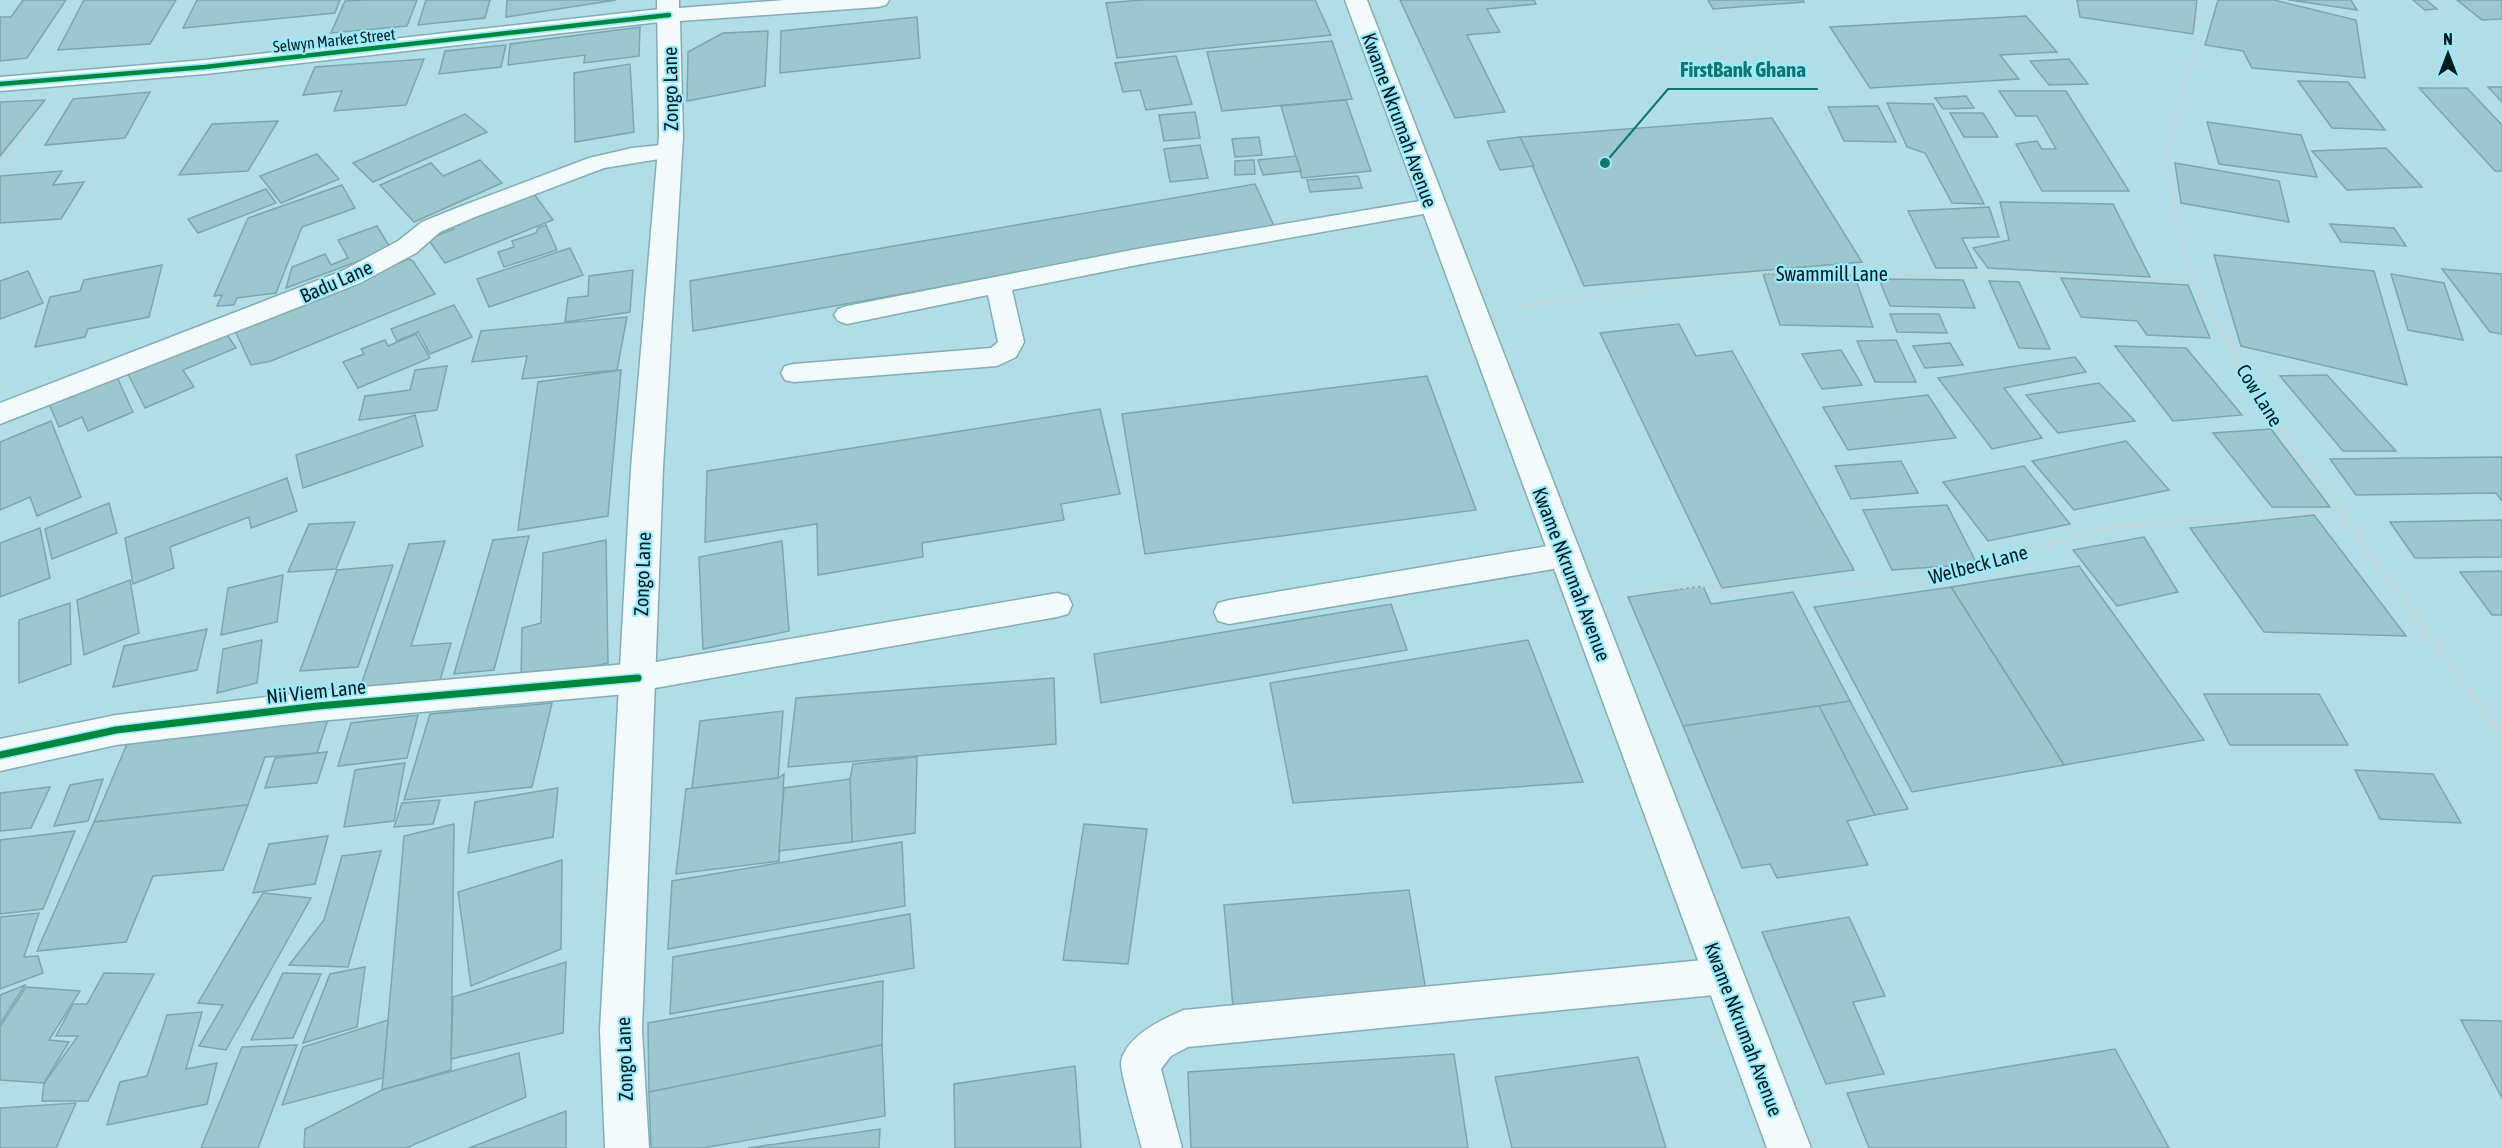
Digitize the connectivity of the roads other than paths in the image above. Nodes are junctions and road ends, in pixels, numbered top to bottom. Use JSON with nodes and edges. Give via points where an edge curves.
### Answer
{"nodes":[{"id":1,"x":878,"y":0,"type":"edge"},
{"id":2,"x":1356,"y":0,"type":"edge"},
{"id":3,"x":669,"y":8,"type":"edge"},
{"id":4,"x":0,"y":84,"type":"edge"},
{"id":5,"x":670,"y":151,"type":"junction"},
{"id":6,"x":1432,"y":206,"type":"junction"},
{"id":7,"x":998,"y":286,"type":"junction"},
{"id":8,"x":847,"y":315,"type":"dead end"},
{"id":9,"x":794,"y":373,"type":"dead end"},
{"id":10,"x":0,"y":414,"type":"edge"},
{"id":11,"x":1565,"y":555,"type":"junction"},
{"id":12,"x":1058,"y":605,"type":"dead end"},
{"id":13,"x":1229,"y":612,"type":"dead end"},
{"id":14,"x":638,"y":678,"type":"junction"},
{"id":15,"x":0,"y":755,"type":"edge"},
{"id":16,"x":1724,"y":976,"type":"junction"},
{"id":17,"x":627,"y":1148,"type":"edge"},
{"id":18,"x":1162,"y":1148,"type":"edge"},
{"id":19,"x":1789,"y":1148,"type":"edge"}],
"edges":[{"from":1,"to":3,"type":"main road","name":"Selwyn Market Street"},
{"from":2,"to":6,"type":"main road","name":"Kwame Nkrumah Avenue"},
{"from":3,"to":4,"type":"main road","name":"Selwyn Market Street","via":[[217,66]]},
{"from":3,"to":5,"type":"main road","name":"Zongo Lane"},
{"from":5,"to":10,"type":"lane","name":"Badu Lane","via":[[597,163],[467,212],[431,227],[407,247],[351,277]]},
{"from":5,"to":14,"type":"main road","name":"Zongo Lane","via":[[647,468]]},
{"from":6,"to":7,"type":"lane","via":[[1142,256]]},
{"from":6,"to":11,"type":"main road","name":"Kwame Nkrumah Avenue"},
{"from":7,"to":8,"type":"lane"},
{"from":7,"to":9,"type":"lane","via":[[1011,342],[1007,351],[997,357]]},
{"from":11,"to":13,"type":"lane"},
{"from":11,"to":16,"type":"main road","name":"Kwame Nkrumah Avenue"},
{"from":12,"to":14,"type":"lane"},
{"from":14,"to":15,"type":"main road","name":"Nii Viem Lane","via":[[318,706],[128,728]]},
{"from":14,"to":17,"type":"main road","name":"Zongo Lane","via":[[621,1030]]},
{"from":16,"to":18,"type":"lane","via":[[1184,1029],[1158,1043],[1140,1063]]},
{"from":16,"to":19,"type":"main road","name":"Kwame Nkrumah Avenue"}]}
